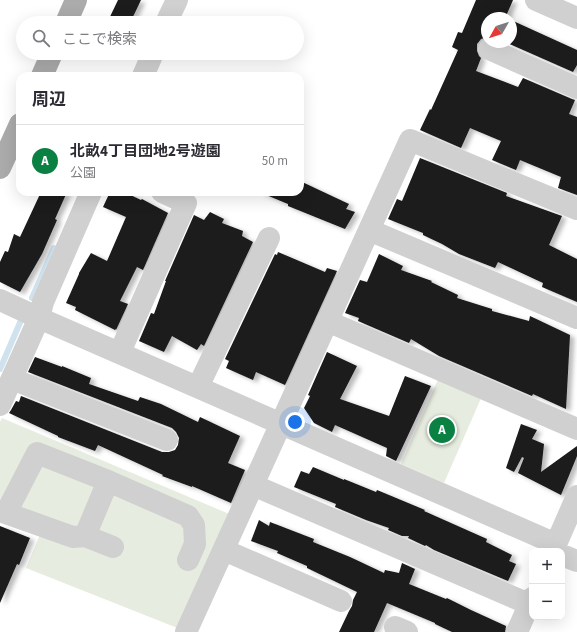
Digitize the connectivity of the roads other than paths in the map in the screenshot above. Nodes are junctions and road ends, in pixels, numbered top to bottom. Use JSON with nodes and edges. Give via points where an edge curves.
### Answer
{"nodes":[{"id":1,"x":76,"y":0,"type":"edge"},
{"id":2,"x":177,"y":0,"type":"edge"},
{"id":3,"x":536,"y":0,"type":"edge"},
{"id":4,"x":69,"y":16,"type":"edge"},
{"id":5,"x":169,"y":16,"type":"edge"},
{"id":6,"x":577,"y":18,"type":"edge"},
{"id":7,"x":489,"y":50,"type":"dead end"},
{"id":8,"x":49,"y":60,"type":"edge"},
{"id":9,"x":150,"y":60,"type":"edge"},
{"id":10,"x":44,"y":72,"type":"edge"},
{"id":11,"x":145,"y":72,"type":"edge"},
{"id":12,"x":577,"y":88,"type":"edge"},
{"id":13,"x":16,"y":133,"type":"edge"},
{"id":14,"x":0,"y":168,"type":"edge"},
{"id":15,"x":89,"y":196,"type":"edge"},
{"id":16,"x":171,"y":196,"type":"edge"},
{"id":17,"x":577,"y":209,"type":"edge"},
{"id":18,"x":369,"y":230,"type":"junction"},
{"id":19,"x":269,"y":238,"type":"dead end"},
{"id":20,"x":0,"y":300,"type":"edge"},
{"id":21,"x":38,"y":318,"type":"junction"},
{"id":22,"x":577,"y":318,"type":"edge"},
{"id":23,"x":328,"y":321,"type":"junction"},
{"id":24,"x":120,"y":352,"type":"junction"},
{"id":25,"x":12,"y":379,"type":"junction"},
{"id":26,"x":198,"y":387,"type":"junction"},
{"id":27,"x":0,"y":405,"type":"edge"},
{"id":28,"x":281,"y":424,"type":"junction"},
{"id":29,"x":577,"y":429,"type":"edge"},
{"id":30,"x":167,"y":440,"type":"dead end"},
{"id":31,"x":108,"y":481,"type":"junction"},
{"id":32,"x":253,"y":485,"type":"junction"},
{"id":33,"x":577,"y":496,"type":"edge"},
{"id":34,"x":3,"y":512,"type":"edge"},
{"id":35,"x":85,"y":536,"type":"junction"},
{"id":36,"x":113,"y":547,"type":"dead end"},
{"id":37,"x":551,"y":548,"type":"edge"},
{"id":38,"x":556,"y":548,"type":"edge"},
{"id":39,"x":224,"y":550,"type":"junction"},
{"id":40,"x":565,"y":555,"type":"edge"},
{"id":41,"x":188,"y":560,"type":"dead end"},
{"id":42,"x":577,"y":561,"type":"edge"},
{"id":43,"x":529,"y":600,"type":"edge"},
{"id":44,"x":340,"y":601,"type":"dead end"},
{"id":45,"x":529,"y":605,"type":"edge"},
{"id":46,"x":186,"y":632,"type":"edge"},
{"id":47,"x":517,"y":632,"type":"edge"}],
"edges":[{"from":1,"to":4,"type":"main road"},
{"from":2,"to":5,"type":"street"},
{"from":3,"to":6,"type":"street"},
{"from":7,"to":12,"type":"street"},
{"from":8,"to":10,"type":"main road"},
{"from":9,"to":11,"type":"street"},
{"from":13,"to":14,"type":"main road"},
{"from":15,"to":21,"type":"street"},
{"from":16,"to":24,"type":"street","via":[[186,203]]},
{"from":17,"to":18,"type":"street","via":[[410,140]]},
{"from":18,"to":22,"type":"street"},
{"from":18,"to":23,"type":"street"},
{"from":19,"to":26,"type":"street"},
{"from":20,"to":21,"type":"street"},
{"from":21,"to":24,"type":"street"},
{"from":21,"to":25,"type":"street"},
{"from":23,"to":28,"type":"street"},
{"from":23,"to":29,"type":"street"},
{"from":24,"to":26,"type":"street"},
{"from":25,"to":27,"type":"street"},
{"from":25,"to":30,"type":"street"},
{"from":26,"to":28,"type":"street"},
{"from":28,"to":32,"type":"street"},
{"from":28,"to":37,"type":"street"},
{"from":31,"to":34,"type":"street","via":[[38,453]]},
{"from":31,"to":35,"type":"street"},
{"from":31,"to":41,"type":"street","via":[[188,516],[194,525],[195,544]]},
{"from":32,"to":39,"type":"street"},
{"from":32,"to":43,"type":"street"},
{"from":33,"to":38,"type":"street"},
{"from":34,"to":35,"type":"street","via":[[73,537]]},
{"from":35,"to":36,"type":"street"},
{"from":39,"to":44,"type":"street"},
{"from":39,"to":46,"type":"street"},
{"from":40,"to":42,"type":"street"},
{"from":45,"to":47,"type":"street"}]}
